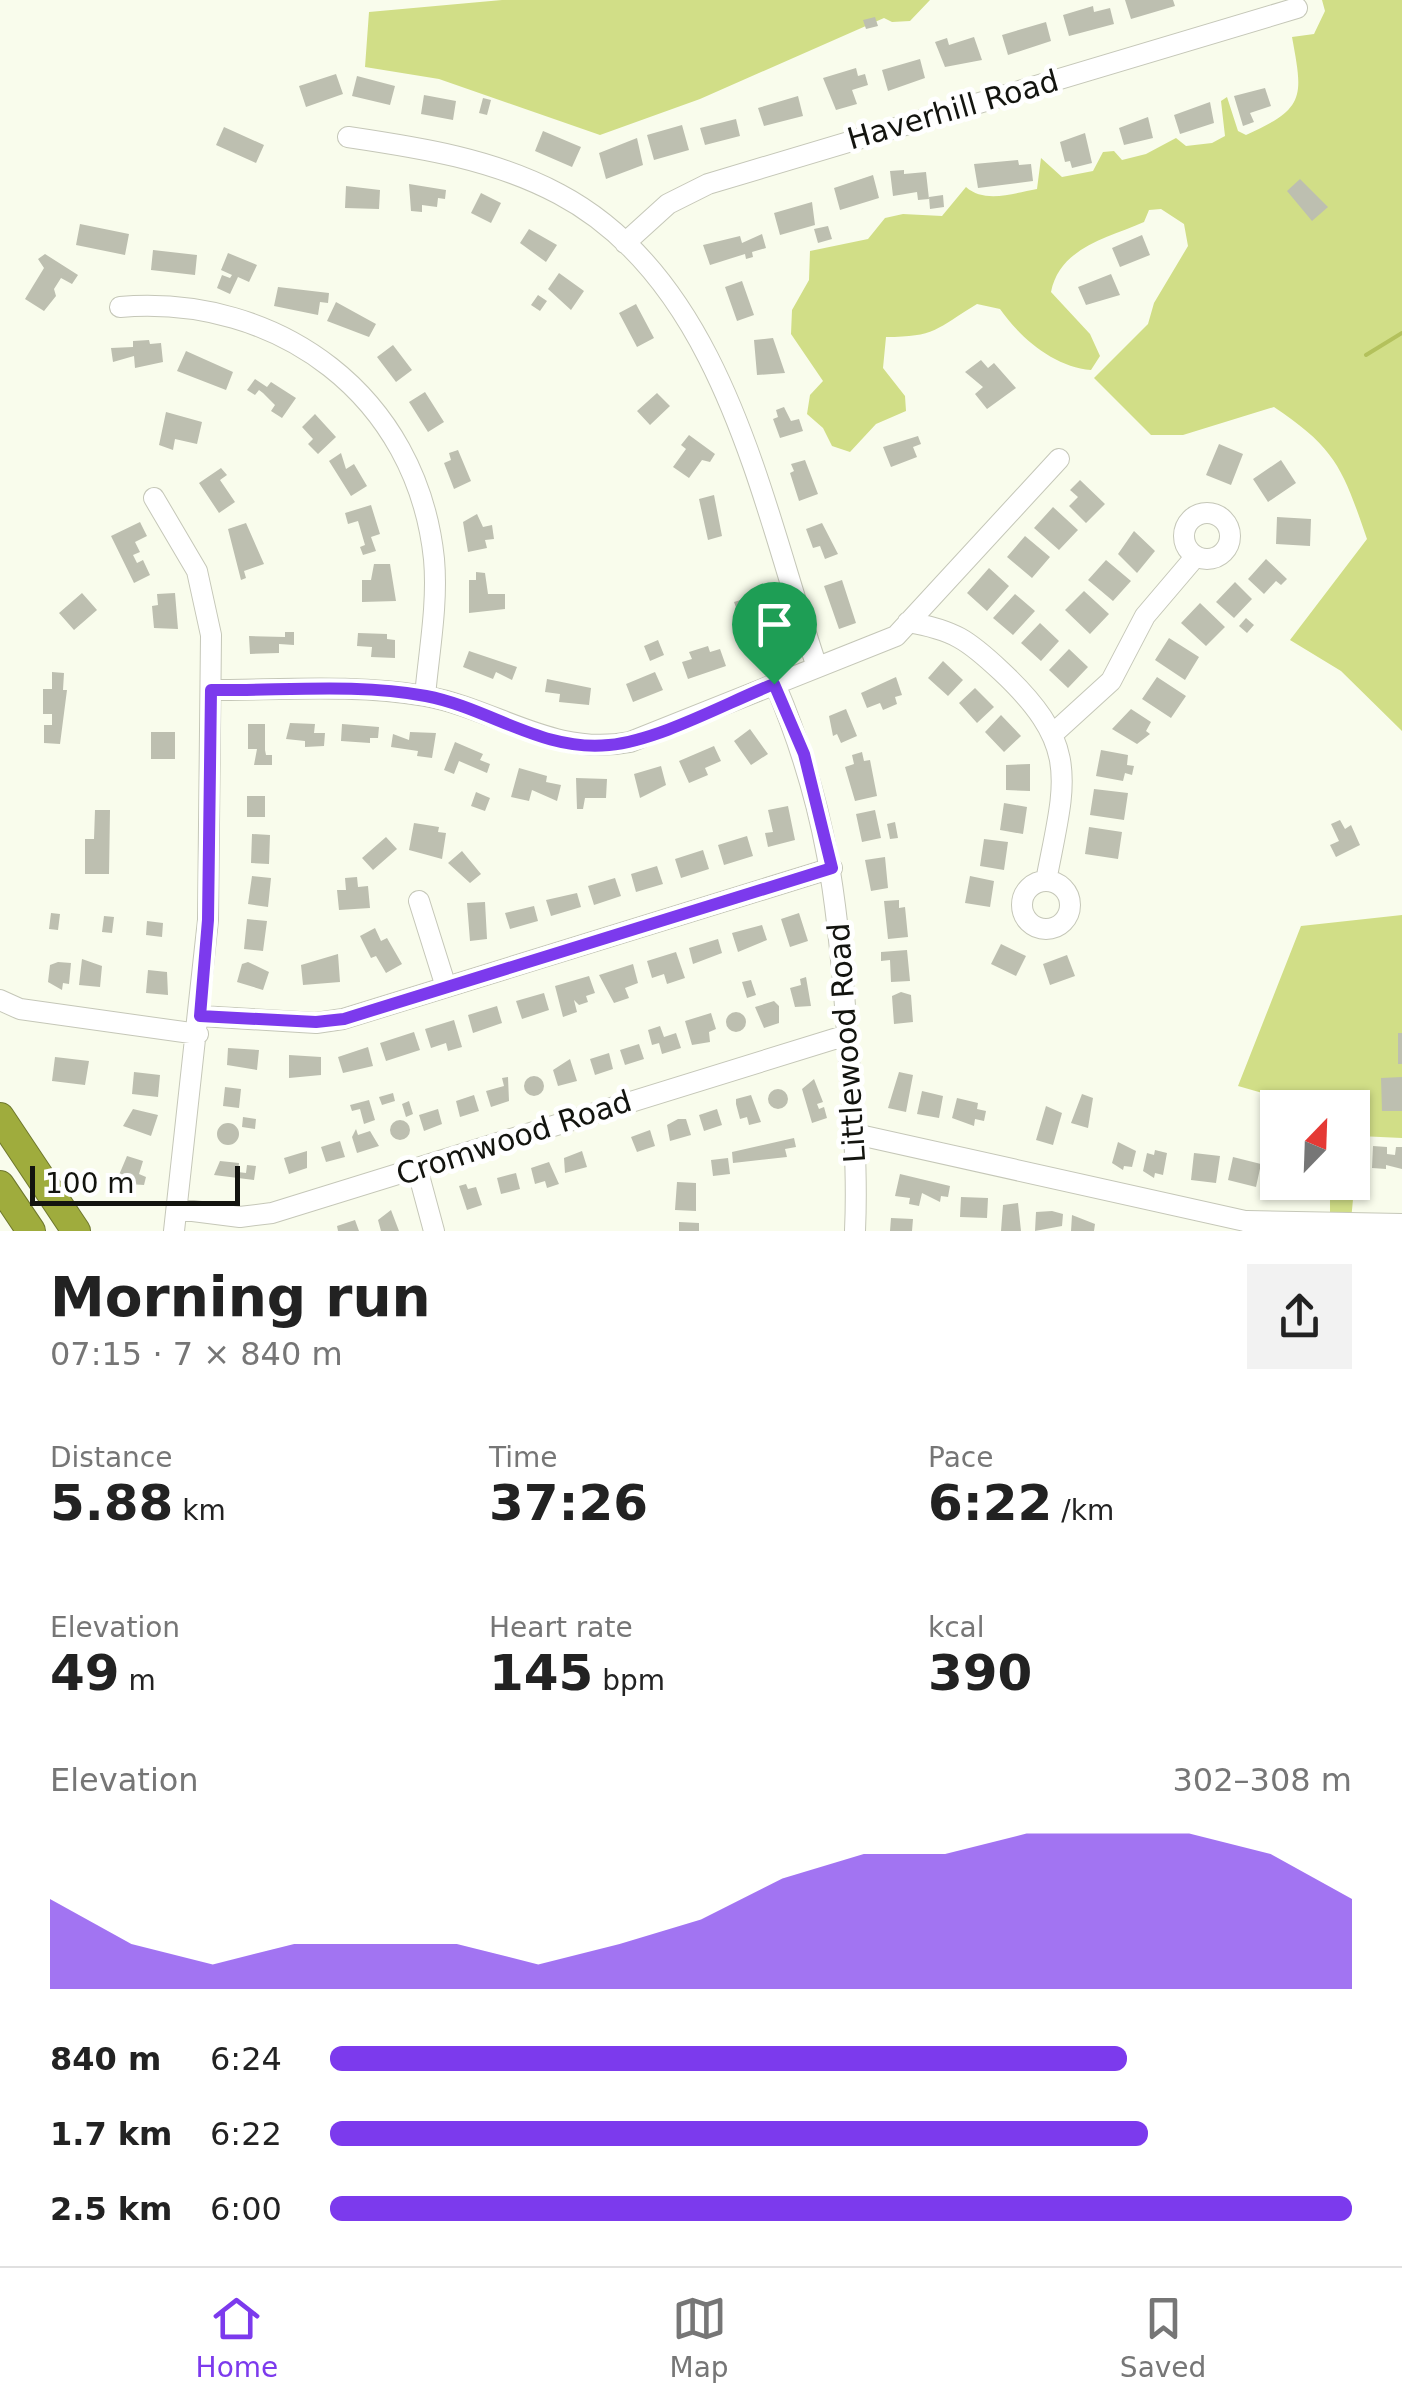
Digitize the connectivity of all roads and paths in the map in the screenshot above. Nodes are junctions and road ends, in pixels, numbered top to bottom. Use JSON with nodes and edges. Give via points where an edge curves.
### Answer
{"nodes":[{"id":1,"x":1298,"y":8,"type":"dead end"},
{"id":2,"x":348,"y":137,"type":"dead end"},
{"id":3,"x":625,"y":243,"type":"junction"},
{"id":4,"x":120,"y":308,"type":"dead end"},
{"id":5,"x":1059,"y":459,"type":"dead end"},
{"id":6,"x":154,"y":498,"type":"dead end"},
{"id":7,"x":1196,"y":556,"type":"dead end"},
{"id":8,"x":908,"y":622,"type":"junction"},
{"id":9,"x":817,"y":668,"type":"junction"},
{"id":10,"x":774,"y":684,"type":"junction"},
{"id":11,"x":211,"y":690,"type":"junction"},
{"id":12,"x":424,"y":696,"type":"junction"},
{"id":13,"x":1054,"y":732,"type":"junction"},
{"id":14,"x":832,"y":868,"type":"junction"},
{"id":15,"x":1046,"y":881,"type":"dead end"},
{"id":16,"x":418,"y":901,"type":"dead end"},
{"id":17,"x":446,"y":988,"type":"junction"},
{"id":18,"x":0,"y":1000,"type":"edge"},
{"id":19,"x":199,"y":1025,"type":"junction"},
{"id":20,"x":847,"y":1035,"type":"junction"},
{"id":21,"x":0,"y":1117,"type":"edge"},
{"id":22,"x":855,"y":1134,"type":"junction"},
{"id":23,"x":417,"y":1168,"type":"junction"},
{"id":24,"x":0,"y":1185,"type":"edge"},
{"id":25,"x":177,"y":1209,"type":"junction"},
{"id":26,"x":1245,"y":1221,"type":"junction"},
{"id":27,"x":1402,"y":1224,"type":"edge"},
{"id":28,"x":31,"y":1231,"type":"edge"},
{"id":29,"x":76,"y":1231,"type":"edge"},
{"id":30,"x":174,"y":1231,"type":"edge"},
{"id":31,"x":434,"y":1231,"type":"edge"},
{"id":32,"x":855,"y":1231,"type":"edge"},
{"id":33,"x":1268,"y":1231,"type":"edge"}],
"edges":[{"from":1,"to":3,"type":"street","name":"Haverhill Road","via":[[708,184],[668,204]]},
{"from":2,"to":3,"type":"street","via":[[441,151],[498,168],[561,195]]},
{"from":3,"to":9,"type":"street","via":[[680,307],[714,368]]},
{"from":4,"to":12,"type":"street","via":[[203,308],[265,326],[322,361],[386,426],[413,476],[434,560]]},
{"from":5,"to":8,"type":"street"},
{"from":6,"to":11,"type":"street","via":[[202,586],[210,617]]},
{"from":7,"to":13,"type":"street","via":[[1145,616],[1111,681]]},
{"from":8,"to":9,"type":"street","via":[[896,636]]},
{"from":8,"to":13,"type":"street","via":[[961,635],[1032,700]]},
{"from":9,"to":10,"type":"street"},
{"from":10,"to":12,"type":"street","via":[[630,742],[593,746],[545,739]]},
{"from":10,"to":14,"type":"street","name":"Littlewood Road","via":[[804,754]]},
{"from":11,"to":12,"type":"street"},
{"from":11,"to":19,"type":"street","via":[[208,920]]},
{"from":13,"to":15,"type":"street","via":[[1062,792]]},
{"from":14,"to":17,"type":"street"},
{"from":14,"to":20,"type":"street","name":"Littlewood Road"},
{"from":16,"to":17,"type":"street"},
{"from":17,"to":19,"type":"street","via":[[316,1022]]},
{"from":18,"to":19,"type":"street","via":[[20,1009]]},
{"from":19,"to":25,"type":"street"},
{"from":20,"to":22,"type":"street","name":"Littlewood Road"},
{"from":20,"to":23,"type":"street","name":"Cromwood Road"},
{"from":21,"to":29,"type":"highway"},
{"from":22,"to":26,"type":"street"},
{"from":22,"to":32,"type":"street","name":"Littlewood Road"},
{"from":23,"to":25,"type":"street","name":"Cromwood Road","via":[[256,1216]]},
{"from":23,"to":31,"type":"street"},
{"from":24,"to":28,"type":"highway"},
{"from":25,"to":30,"type":"street"},
{"from":26,"to":27,"type":"street"},
{"from":26,"to":33,"type":"street"}]}
